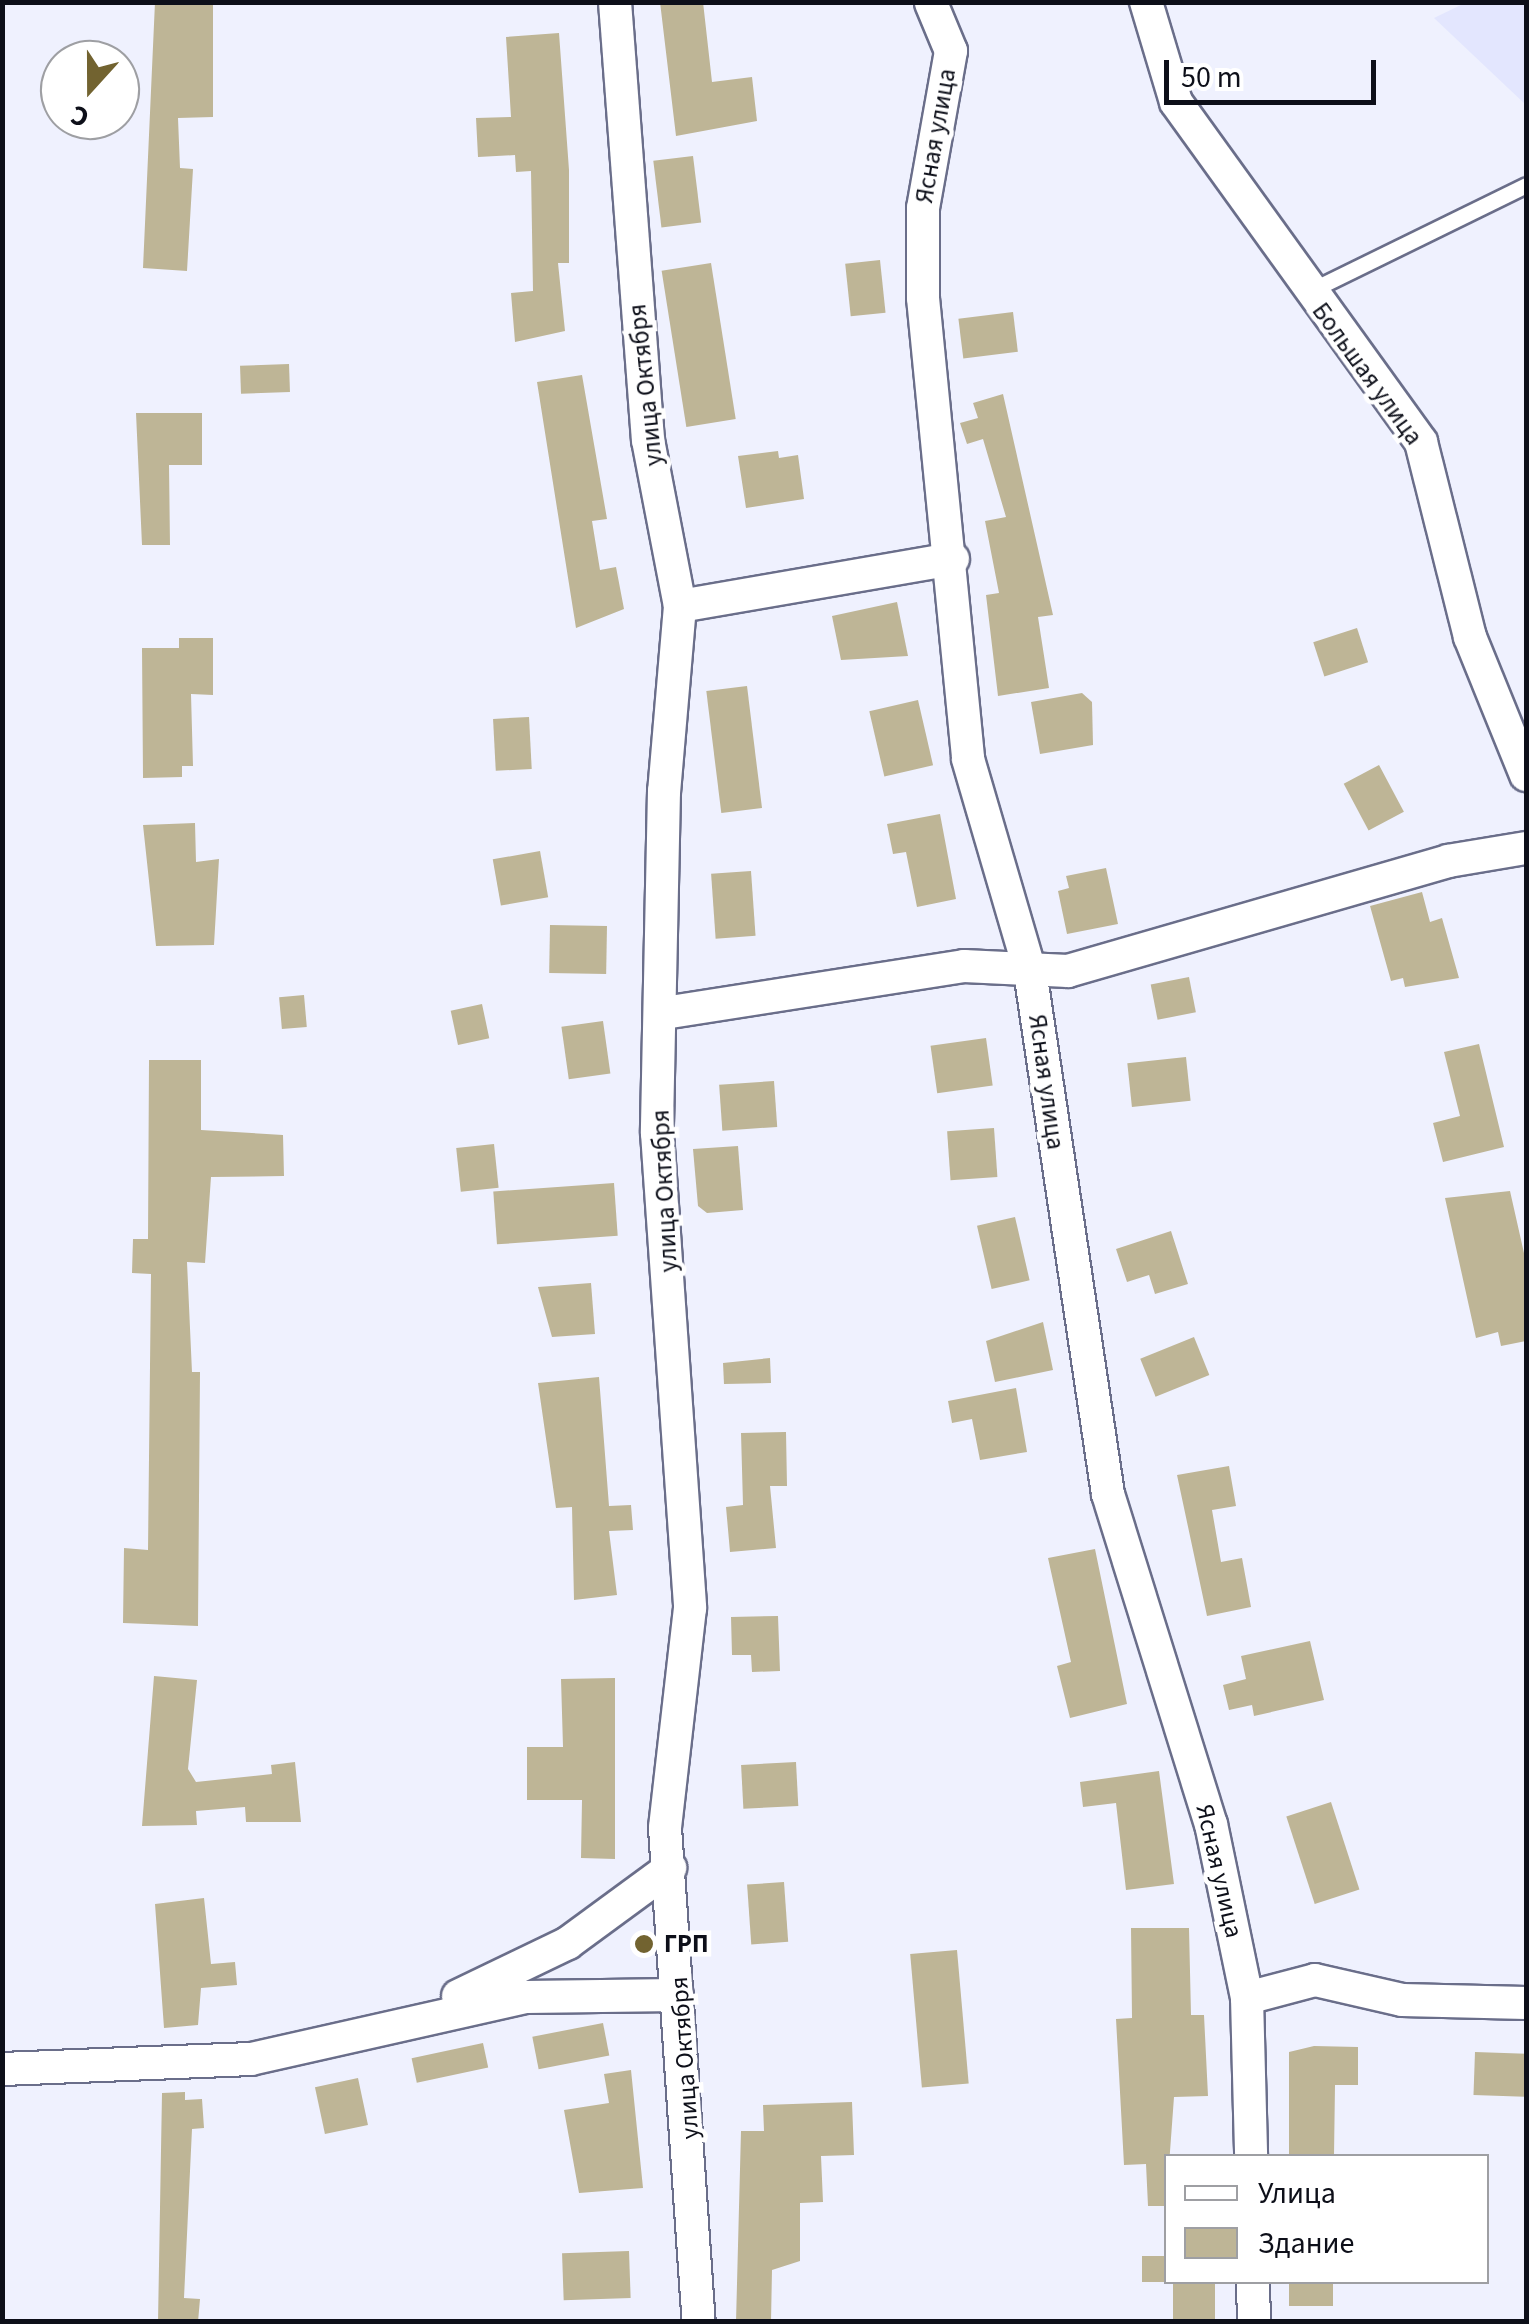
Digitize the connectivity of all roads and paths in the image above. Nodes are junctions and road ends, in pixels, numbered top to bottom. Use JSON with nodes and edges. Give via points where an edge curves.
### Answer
{"nodes":[{"id":1,"x":614,"y":2,"type":"edge"},
{"id":2,"x":931,"y":2,"type":"edge"},
{"id":3,"x":1146,"y":2,"type":"edge"},
{"id":4,"x":1526,"y":185,"type":"edge"},
{"id":5,"x":1308,"y":292,"type":"junction"},
{"id":6,"x":953,"y":558,"type":"junction"},
{"id":7,"x":680,"y":606,"type":"junction"},
{"id":8,"x":1526,"y":775,"type":"edge"},
{"id":9,"x":1526,"y":848,"type":"edge"},
{"id":10,"x":1030,"y":971,"type":"junction"},
{"id":11,"x":664,"y":1013,"type":"junction"},
{"id":12,"x":670,"y":1868,"type":"junction"},
{"id":13,"x":677,"y":1995,"type":"junction"},
{"id":14,"x":1247,"y":1998,"type":"junction"},
{"id":15,"x":1526,"y":2003,"type":"edge"},
{"id":16,"x":422,"y":2013,"type":"junction"},
{"id":17,"x":2,"y":2069,"type":"edge"},
{"id":18,"x":1250,"y":2154,"type":"edge"},
{"id":19,"x":1253,"y":2284,"type":"edge"},
{"id":20,"x":699,"y":2322,"type":"edge"},
{"id":21,"x":1254,"y":2322,"type":"edge"}],
"edges":[{"from":1,"to":7,"type":"street","name":"улица Октября","via":[[648,440]]},
{"from":2,"to":6,"type":"street","name":"Ясная улица","via":[[951,51],[922,208],[923,298]]},
{"from":3,"to":5,"type":"street","name":"Большая улица","via":[[1176,102]]},
{"from":4,"to":5,"type":"lane"},
{"from":5,"to":8,"type":"street","name":"Большая улица","via":[[1421,442],[1470,637]]},
{"from":6,"to":7,"type":"street"},
{"from":6,"to":10,"type":"street","name":"Ясная улица","via":[[968,758]]},
{"from":7,"to":11,"type":"street","name":"улица Октября","via":[[664,791]]},
{"from":9,"to":10,"type":"street","via":[[1448,862],[1068,972]]},
{"from":10,"to":11,"type":"street","via":[[964,966]]},
{"from":10,"to":14,"type":"street","name":"Ясная улица","via":[[1108,1494],[1211,1824]]},
{"from":11,"to":12,"type":"street","name":"улица Октября","via":[[658,1133],[690,1608],[665,1828]]},
{"from":12,"to":13,"type":"street","name":"улица Октября"},
{"from":12,"to":16,"type":"street","via":[[568,1943]]},
{"from":13,"to":16,"type":"street","via":[[526,1996]]},
{"from":13,"to":20,"type":"street","name":"улица Октября"},
{"from":14,"to":15,"type":"street","via":[[1315,1980],[1402,2000]]},
{"from":14,"to":18,"type":"street","name":"Ясная улица"},
{"from":16,"to":17,"type":"street","via":[[251,2060]]},
{"from":19,"to":21,"type":"street"}]}
